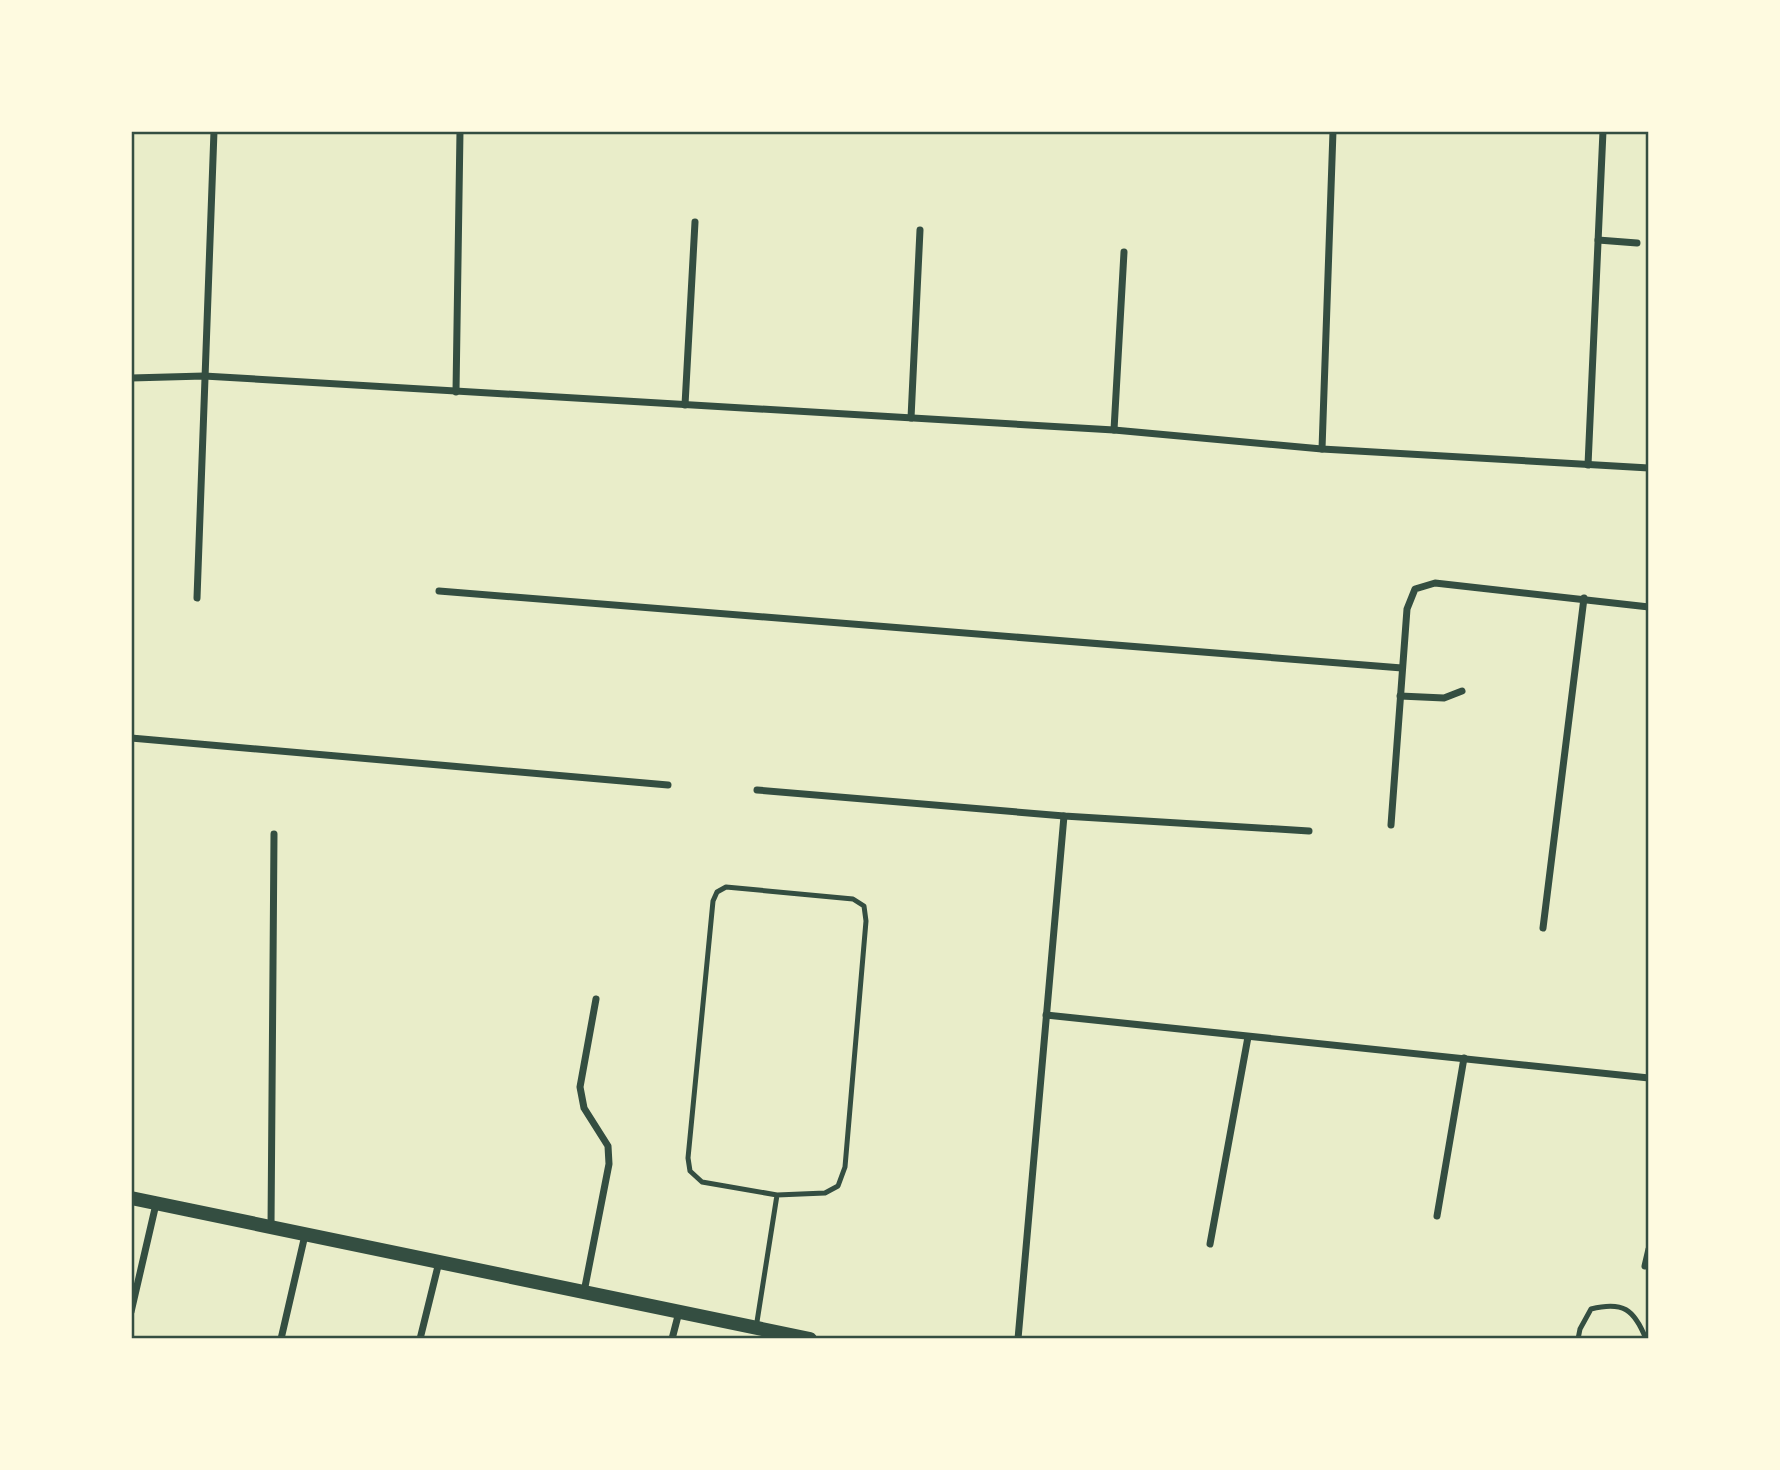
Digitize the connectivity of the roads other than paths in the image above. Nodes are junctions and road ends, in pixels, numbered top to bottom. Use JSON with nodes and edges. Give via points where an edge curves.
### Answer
{"nodes":[{"id":1,"x":214,"y":131,"type":"edge"},
{"id":2,"x":460,"y":131,"type":"edge"},
{"id":3,"x":1334,"y":131,"type":"edge"},
{"id":4,"x":1603,"y":131,"type":"edge"},
{"id":5,"x":695,"y":222,"type":"dead end"},
{"id":6,"x":920,"y":230,"type":"dead end"},
{"id":7,"x":1598,"y":240,"type":"junction"},
{"id":8,"x":1637,"y":243,"type":"dead end"},
{"id":9,"x":1124,"y":251,"type":"dead end"},
{"id":10,"x":204,"y":376,"type":"junction"},
{"id":11,"x":131,"y":378,"type":"edge"},
{"id":12,"x":456,"y":391,"type":"junction"},
{"id":13,"x":685,"y":405,"type":"junction"},
{"id":14,"x":911,"y":418,"type":"junction"},
{"id":15,"x":1114,"y":430,"type":"junction"},
{"id":16,"x":1322,"y":449,"type":"junction"},
{"id":17,"x":1588,"y":465,"type":"junction"},
{"id":18,"x":1649,"y":468,"type":"edge"},
{"id":19,"x":439,"y":592,"type":"dead end"},
{"id":20,"x":197,"y":598,"type":"dead end"},
{"id":21,"x":1584,"y":598,"type":"junction"},
{"id":22,"x":1649,"y":607,"type":"edge"},
{"id":23,"x":1402,"y":668,"type":"junction"},
{"id":24,"x":1462,"y":691,"type":"dead end"},
{"id":25,"x":1400,"y":696,"type":"junction"},
{"id":26,"x":131,"y":738,"type":"edge"},
{"id":27,"x":668,"y":785,"type":"dead end"},
{"id":28,"x":757,"y":790,"type":"dead end"},
{"id":29,"x":1064,"y":816,"type":"junction"},
{"id":30,"x":1391,"y":825,"type":"dead end"},
{"id":31,"x":1309,"y":831,"type":"dead end"},
{"id":32,"x":274,"y":834,"type":"dead end"},
{"id":33,"x":1543,"y":928,"type":"dead end"},
{"id":34,"x":596,"y":999,"type":"dead end"},
{"id":35,"x":1046,"y":1015,"type":"junction"},
{"id":36,"x":1248,"y":1037,"type":"junction"},
{"id":37,"x":1464,"y":1058,"type":"junction"},
{"id":38,"x":1649,"y":1078,"type":"edge"},
{"id":39,"x":778,"y":1195,"type":"junction"},
{"id":40,"x":131,"y":1198,"type":"edge"},
{"id":41,"x":156,"y":1203,"type":"junction"},
{"id":42,"x":1437,"y":1216,"type":"dead end"},
{"id":43,"x":271,"y":1227,"type":"junction"},
{"id":44,"x":305,"y":1234,"type":"junction"},
{"id":45,"x":1210,"y":1244,"type":"dead end"},
{"id":46,"x":1649,"y":1249,"type":"edge"},
{"id":47,"x":439,"y":1262,"type":"junction"},
{"id":48,"x":1645,"y":1266,"type":"dead end"},
{"id":49,"x":584,"y":1292,"type":"junction"},
{"id":50,"x":131,"y":1312,"type":"edge"},
{"id":51,"x":680,"y":1312,"type":"junction"},
{"id":52,"x":756,"y":1328,"type":"junction"},
{"id":53,"x":281,"y":1339,"type":"edge"},
{"id":54,"x":420,"y":1339,"type":"edge"},
{"id":55,"x":672,"y":1339,"type":"edge"},
{"id":56,"x":810,"y":1339,"type":"edge"},
{"id":57,"x":1018,"y":1339,"type":"edge"},
{"id":58,"x":1578,"y":1339,"type":"edge"},
{"id":59,"x":1646,"y":1339,"type":"edge"}],
"edges":[{"from":1,"to":10,"type":"street"},
{"from":2,"to":12,"type":"street"},
{"from":3,"to":16,"type":"street"},
{"from":4,"to":7,"type":"street"},
{"from":5,"to":13,"type":"street"},
{"from":6,"to":14,"type":"street"},
{"from":7,"to":8,"type":"street"},
{"from":7,"to":17,"type":"street"},
{"from":9,"to":15,"type":"street"},
{"from":10,"to":11,"type":"street"},
{"from":10,"to":12,"type":"street"},
{"from":10,"to":20,"type":"street"},
{"from":12,"to":13,"type":"street"},
{"from":13,"to":14,"type":"street"},
{"from":14,"to":15,"type":"street"},
{"from":15,"to":16,"type":"street"},
{"from":16,"to":17,"type":"street"},
{"from":17,"to":18,"type":"street"},
{"from":19,"to":23,"type":"street"},
{"from":21,"to":22,"type":"street"},
{"from":21,"to":23,"type":"street","via":[[1435,583],[1415,589],[1407,609]]},
{"from":21,"to":33,"type":"street"},
{"from":23,"to":25,"type":"street"},
{"from":24,"to":25,"type":"street","via":[[1444,698]]},
{"from":25,"to":30,"type":"street"},
{"from":26,"to":27,"type":"street"},
{"from":28,"to":29,"type":"street"},
{"from":29,"to":31,"type":"street"},
{"from":29,"to":35,"type":"street"},
{"from":32,"to":43,"type":"street"},
{"from":34,"to":49,"type":"street","via":[[580,1087],[584,1108],[608,1146],[609,1164]]},
{"from":35,"to":36,"type":"street"},
{"from":35,"to":57,"type":"street"},
{"from":36,"to":37,"type":"street"},
{"from":36,"to":45,"type":"street"},
{"from":37,"to":38,"type":"street"},
{"from":37,"to":42,"type":"street"},
{"from":39,"to":39,"type":"lane","via":[[825,1194],[838,1186],[845,1167],[864,906],[853,899],[726,887],[713,901],[690,1171],[702,1182]]},
{"from":39,"to":52,"type":"lane"},
{"from":40,"to":41,"type":"main road"},
{"from":41,"to":43,"type":"main road"},
{"from":41,"to":50,"type":"street"},
{"from":43,"to":44,"type":"main road"},
{"from":44,"to":47,"type":"main road"},
{"from":44,"to":53,"type":"street"},
{"from":46,"to":48,"type":"street"},
{"from":47,"to":49,"type":"main road"},
{"from":47,"to":54,"type":"street"},
{"from":49,"to":51,"type":"main road"},
{"from":51,"to":52,"type":"main road"},
{"from":51,"to":55,"type":"street"},
{"from":52,"to":56,"type":"main road"},
{"from":58,"to":59,"type":"lane","via":[[1591,1309],[1610,1304],[1624,1307],[1639,1321]]}]}
